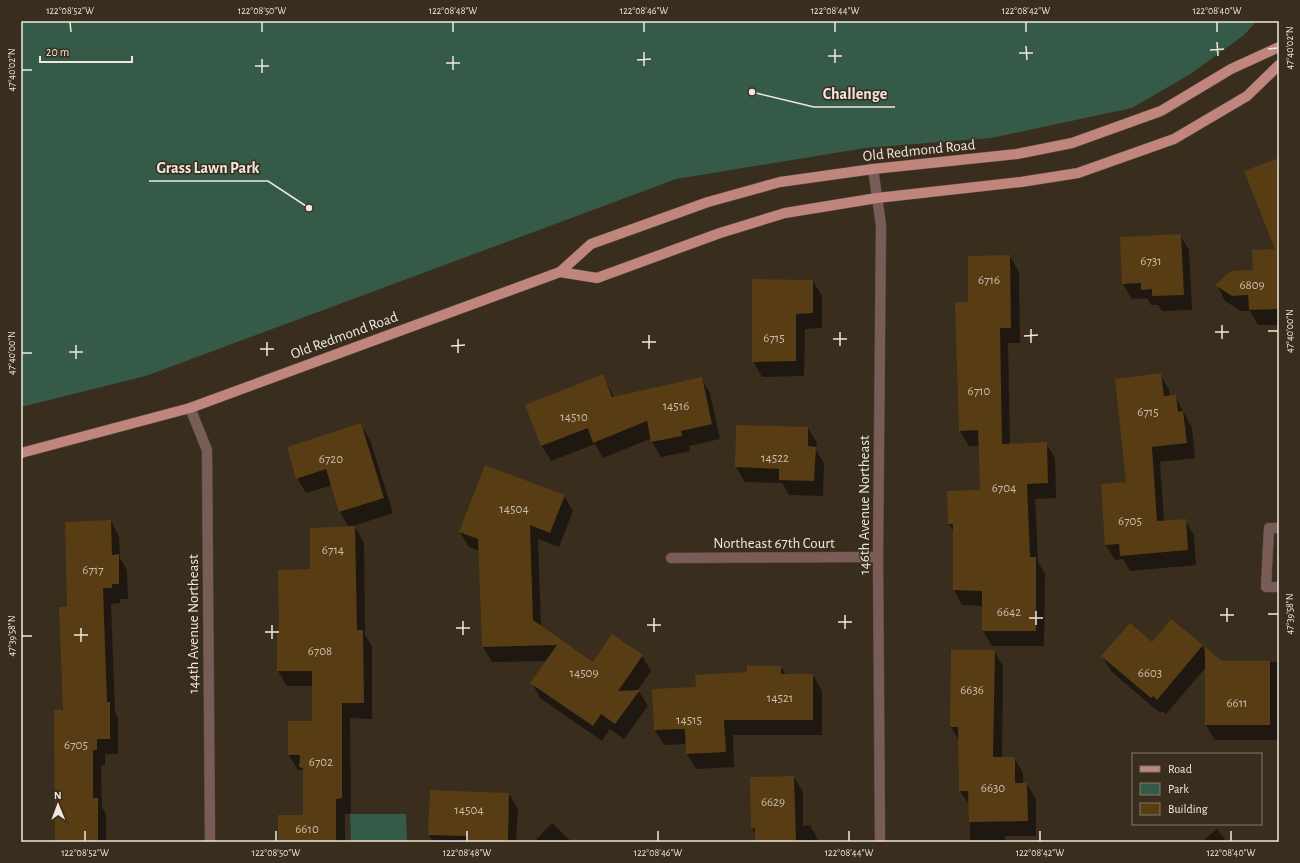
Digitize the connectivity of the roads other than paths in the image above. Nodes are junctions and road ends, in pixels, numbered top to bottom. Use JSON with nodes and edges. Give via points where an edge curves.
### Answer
{"nodes":[{"id":1,"x":1279,"y":47,"type":"edge"},
{"id":2,"x":1279,"y":65,"type":"edge"},
{"id":3,"x":873,"y":169,"type":"junction"},
{"id":4,"x":877,"y":198,"type":"junction"},
{"id":5,"x":560,"y":272,"type":"junction"},
{"id":6,"x":190,"y":408,"type":"junction"},
{"id":7,"x":21,"y":453,"type":"edge"},
{"id":8,"x":1279,"y":528,"type":"edge"},
{"id":9,"x":671,"y":558,"type":"dead end"},
{"id":10,"x":878,"y":558,"type":"junction"},
{"id":11,"x":1279,"y":587,"type":"edge"},
{"id":12,"x":210,"y":842,"type":"edge"},
{"id":13,"x":880,"y":842,"type":"edge"}],
"edges":[{"from":1,"to":3,"type":"main road","name":"Old Redmond Road","via":[[1231,69],[1161,111],[1072,143],[1018,154]]},
{"from":2,"to":4,"type":"main road","name":"Old Redmond Road","via":[[1247,96],[1174,139],[1078,173]]},
{"from":3,"to":4,"type":"street","name":"146th Avenue Northeast"},
{"from":3,"to":5,"type":"main road","name":"Old Redmond Road","via":[[780,182],[708,202],[591,244]]},
{"from":4,"to":5,"type":"main road","name":"Old Redmond Road","via":[[785,213],[720,233],[597,278]]},
{"from":4,"to":10,"type":"street","name":"146th Avenue Northeast","via":[[881,226]]},
{"from":5,"to":6,"type":"main road","name":"Old Redmond Road"},
{"from":6,"to":7,"type":"main road","name":"Old Redmond Road"},
{"from":6,"to":12,"type":"street","name":"144th Avenue Northeast","via":[[207,450]]},
{"from":8,"to":11,"type":"street","via":[[1269,528],[1266,587]]},
{"from":9,"to":10,"type":"street","name":"Northeast 67th Court"},
{"from":10,"to":13,"type":"street","name":"146th Avenue Northeast"}]}
